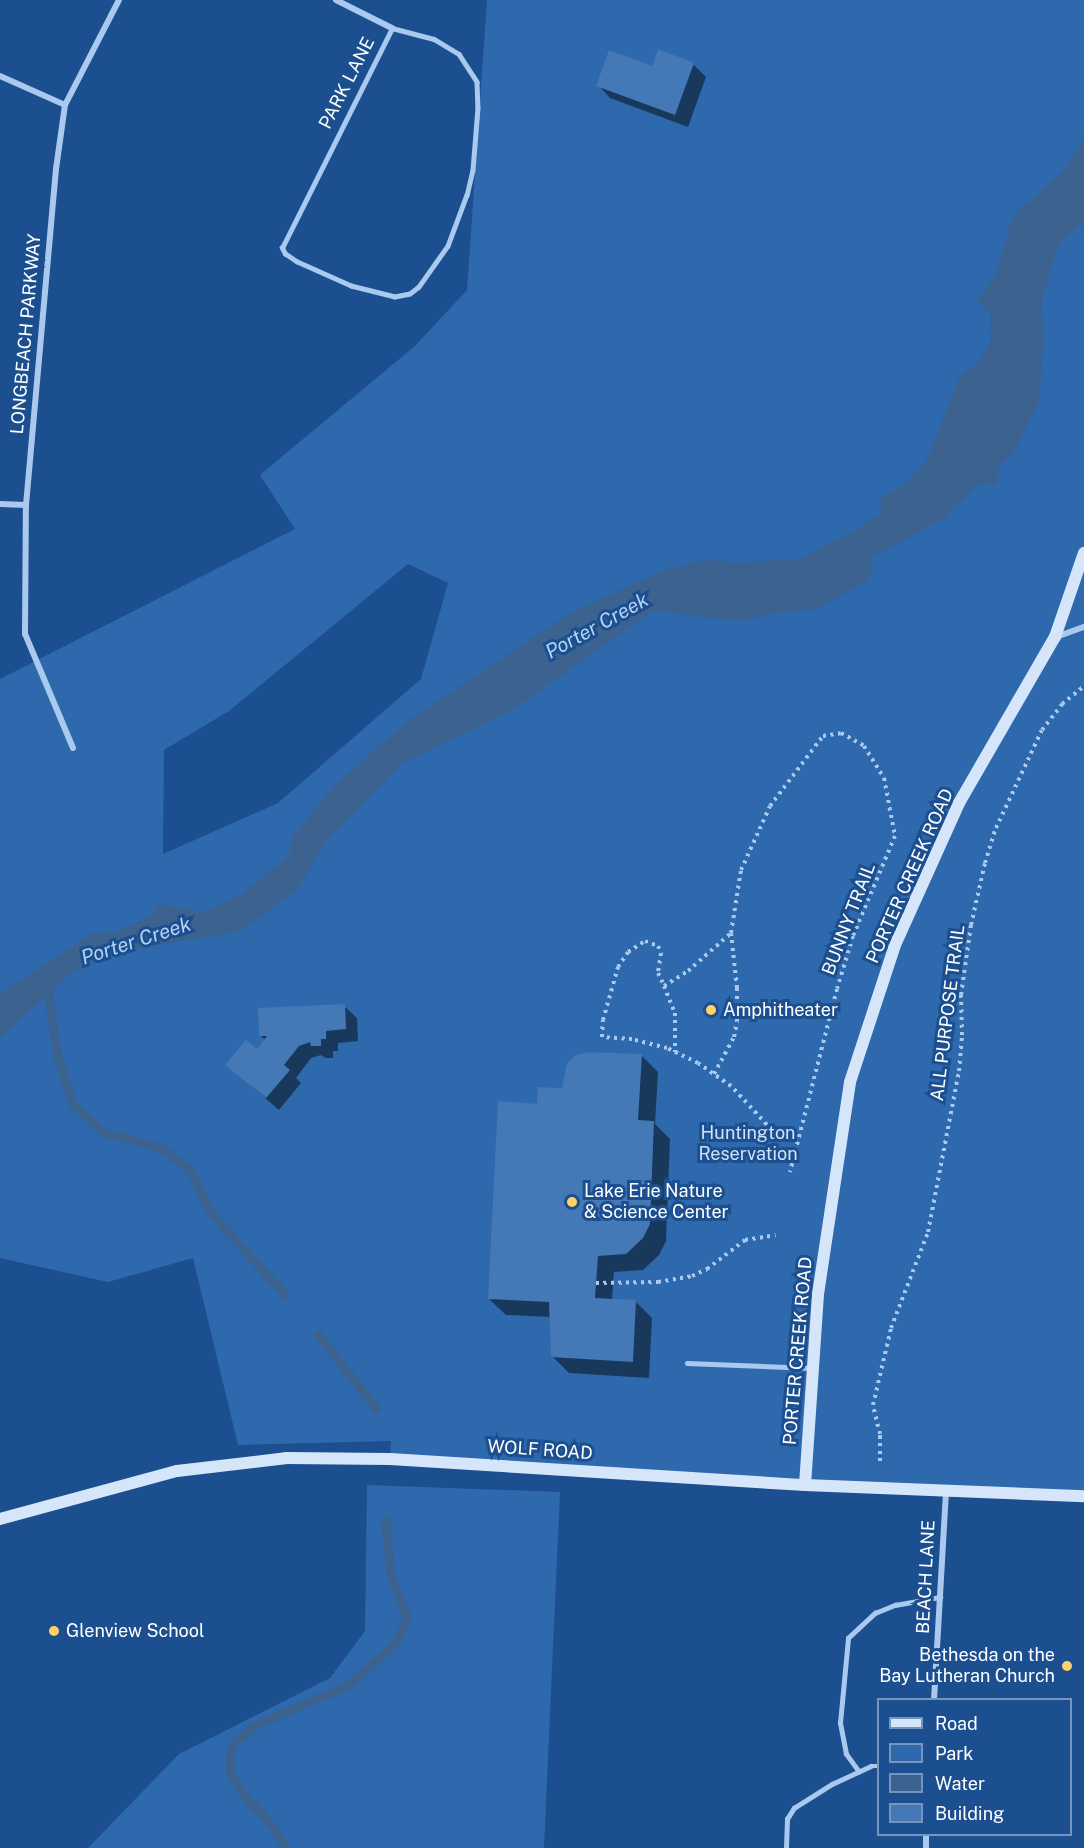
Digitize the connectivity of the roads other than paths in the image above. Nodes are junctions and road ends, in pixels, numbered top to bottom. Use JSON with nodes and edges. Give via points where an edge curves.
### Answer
{"nodes":[{"id":1,"x":119,"y":0,"type":"edge"},
{"id":2,"x":336,"y":0,"type":"edge"},
{"id":3,"x":392,"y":28,"type":"junction"},
{"id":4,"x":0,"y":76,"type":"edge"},
{"id":5,"x":65,"y":105,"type":"junction"},
{"id":6,"x":0,"y":504,"type":"edge"},
{"id":7,"x":27,"y":505,"type":"junction"},
{"id":8,"x":1084,"y":553,"type":"edge"},
{"id":9,"x":1084,"y":627,"type":"edge"},
{"id":10,"x":1055,"y":637,"type":"junction"},
{"id":11,"x":73,"y":748,"type":"dead end"},
{"id":12,"x":687,"y":1363,"type":"dead end"},
{"id":13,"x":813,"y":1368,"type":"junction"},
{"id":14,"x":805,"y":1485,"type":"junction"},
{"id":15,"x":946,"y":1492,"type":"junction"},
{"id":16,"x":1084,"y":1496,"type":"edge"},
{"id":17,"x":0,"y":1519,"type":"edge"},
{"id":18,"x":940,"y":1597,"type":"junction"},
{"id":19,"x":934,"y":1698,"type":"edge"},
{"id":20,"x":877,"y":1766,"type":"edge"},
{"id":21,"x":859,"y":1772,"type":"junction"},
{"id":22,"x":786,"y":1848,"type":"edge"}],
"edges":[{"from":1,"to":5,"type":"street","name":"LONGBEACH PARKWAY"},
{"from":2,"to":3,"type":"street","name":"PARK LANE"},
{"from":3,"to":3,"type":"lane","name":"PARK LANE","via":[[449,47],[467,63],[477,82],[476,147],[467,195],[448,246],[428,277],[410,294],[395,297],[351,286],[297,262],[285,254],[283,242]]},
{"from":4,"to":5,"type":"street"},
{"from":5,"to":7,"type":"street","name":"LONGBEACH PARKWAY"},
{"from":6,"to":7,"type":"street"},
{"from":7,"to":11,"type":"street","name":"LONGBEACH PARKWAY","via":[[25,634]]},
{"from":8,"to":10,"type":"street","name":"PORTER CREEK ROAD"},
{"from":9,"to":10,"type":"street"},
{"from":10,"to":13,"type":"street","name":"PORTER CREEK ROAD","via":[[960,803],[895,945],[850,1082],[818,1294]]},
{"from":12,"to":13,"type":"lane"},
{"from":13,"to":14,"type":"street","name":"PORTER CREEK ROAD"},
{"from":14,"to":15,"type":"street","name":"WOLF ROAD"},
{"from":14,"to":17,"type":"street","name":"WOLF ROAD","via":[[390,1459],[287,1458],[177,1471]]},
{"from":15,"to":16,"type":"street","name":"WOLF ROAD"},
{"from":15,"to":18,"type":"street","name":"BEACH LANE"},
{"from":18,"to":19,"type":"street","name":"BEACH LANE"},
{"from":18,"to":21,"type":"lane","via":[[875,1613],[848,1638],[840,1723],[846,1754]]},
{"from":20,"to":21,"type":"lane"},
{"from":21,"to":22,"type":"lane","via":[[794,1808],[787,1819]]}]}
